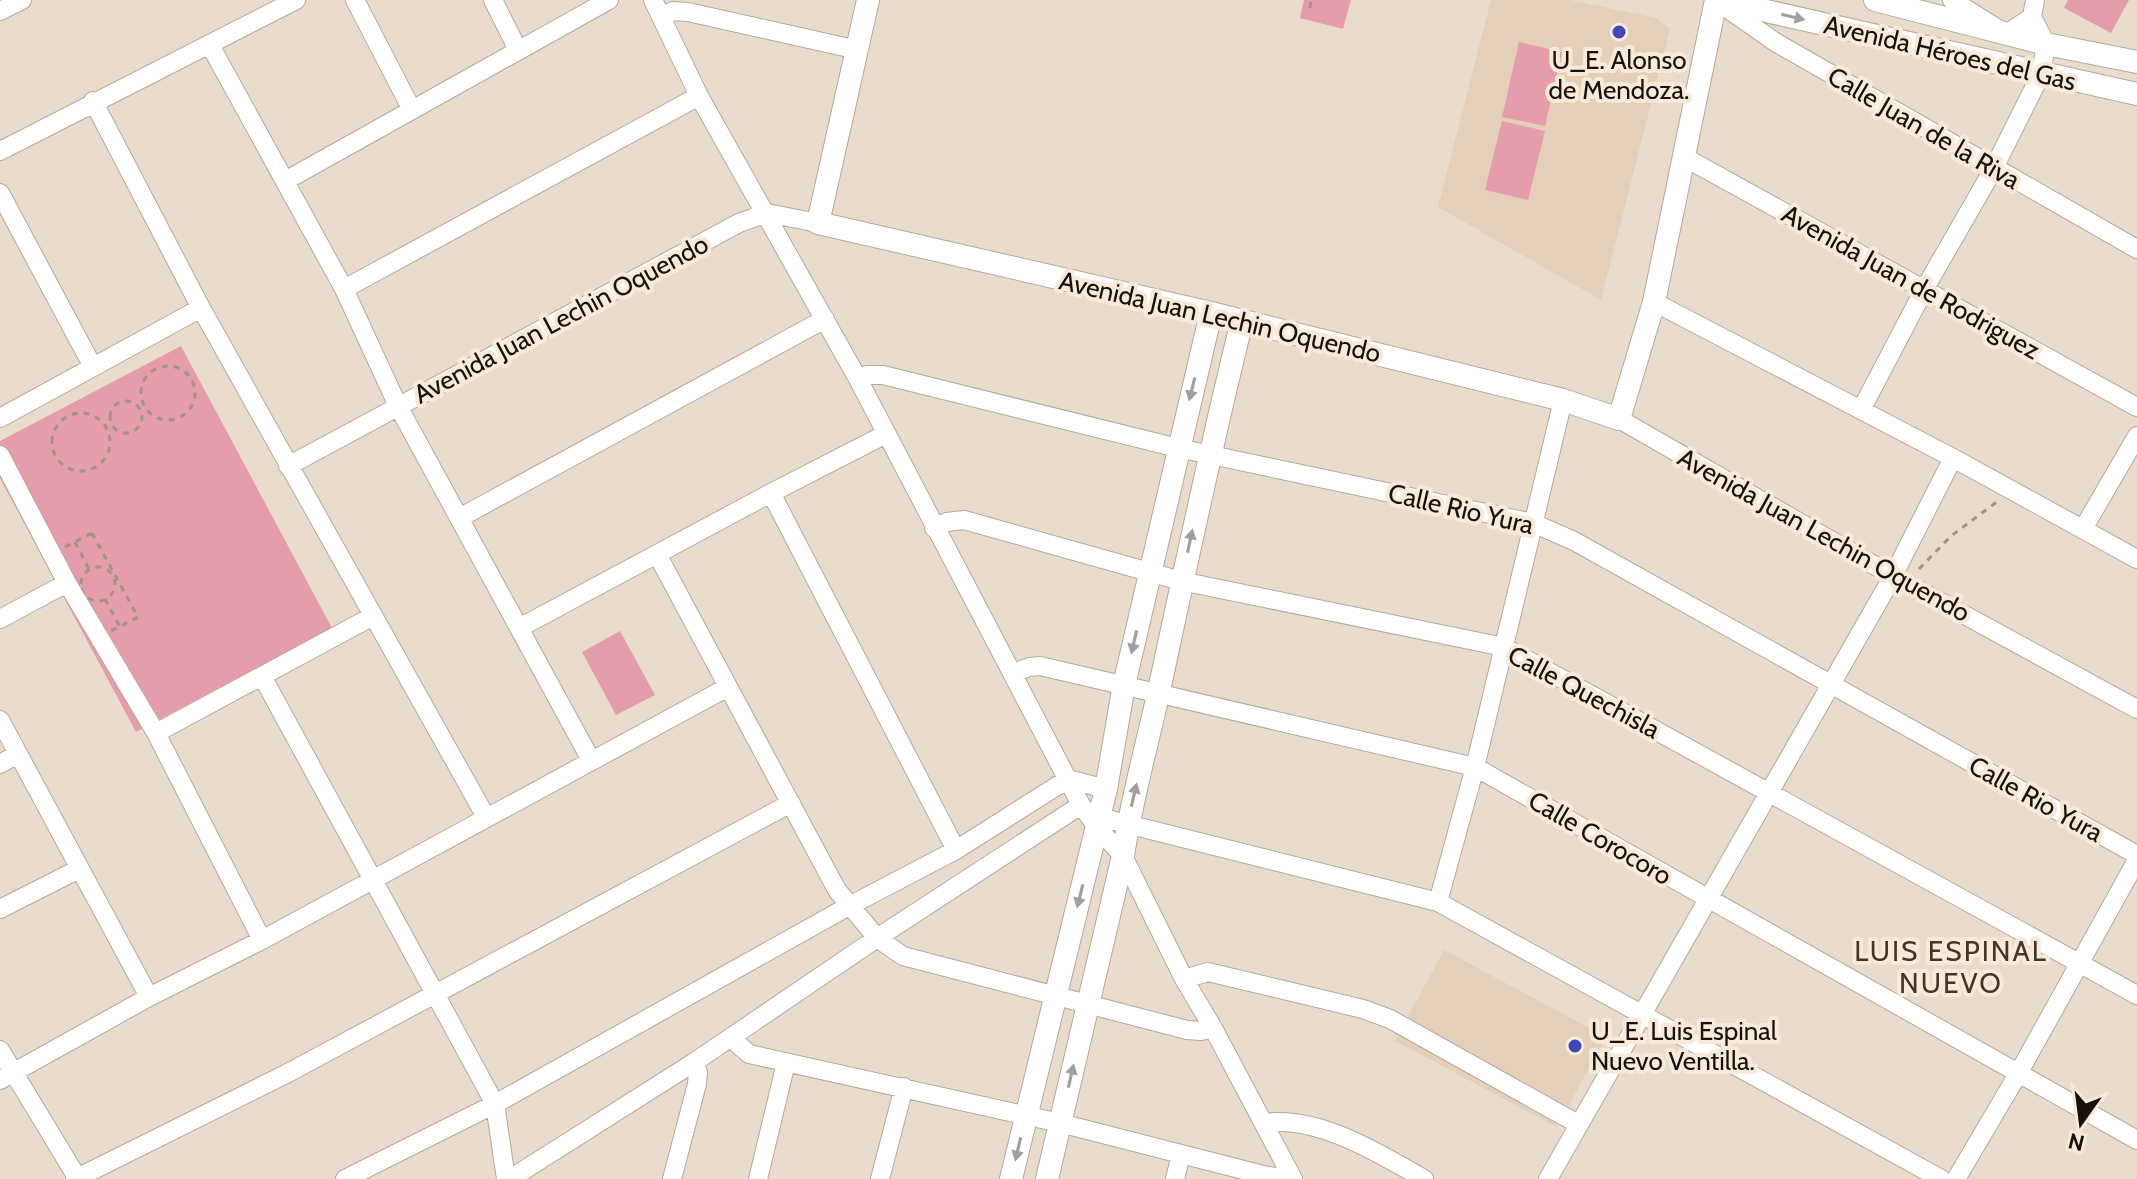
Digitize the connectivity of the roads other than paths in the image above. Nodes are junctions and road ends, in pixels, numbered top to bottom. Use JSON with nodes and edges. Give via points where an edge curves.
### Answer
{"nodes":[{"id":1,"x":22,"y":0,"type":"edge"},
{"id":2,"x":296,"y":0,"type":"edge"},
{"id":3,"x":355,"y":0,"type":"edge"},
{"id":4,"x":493,"y":0,"type":"edge"},
{"id":5,"x":609,"y":0,"type":"edge"},
{"id":6,"x":653,"y":0,"type":"edge"},
{"id":7,"x":868,"y":0,"type":"edge"},
{"id":8,"x":1716,"y":0,"type":"edge"},
{"id":9,"x":1875,"y":0,"type":"edge"},
{"id":10,"x":1952,"y":0,"type":"edge"},
{"id":11,"x":2034,"y":8,"type":"edge"},
{"id":12,"x":0,"y":11,"type":"edge"},
{"id":13,"x":662,"y":17,"type":"junction"},
{"id":14,"x":2006,"y":34,"type":"junction"},
{"id":15,"x":2046,"y":44,"type":"junction"},
{"id":16,"x":210,"y":45,"type":"junction"},
{"id":17,"x":518,"y":50,"type":"junction"},
{"id":18,"x":858,"y":50,"type":"junction"},
{"id":19,"x":2137,"y":62,"type":"edge"},
{"id":20,"x":2041,"y":74,"type":"junction"},
{"id":21,"x":2137,"y":94,"type":"edge"},
{"id":22,"x":699,"y":96,"type":"junction"},
{"id":23,"x":93,"y":101,"type":"junction"},
{"id":24,"x":412,"y":110,"type":"junction"},
{"id":25,"x":0,"y":151,"type":"edge"},
{"id":26,"x":1684,"y":157,"type":"junction"},
{"id":27,"x":1994,"y":168,"type":"junction"},
{"id":28,"x":285,"y":181,"type":"junction"},
{"id":29,"x":0,"y":193,"type":"edge"},
{"id":30,"x":767,"y":213,"type":"junction"},
{"id":31,"x":818,"y":223,"type":"junction"},
{"id":32,"x":2137,"y":249,"type":"edge"},
{"id":33,"x":1925,"y":288,"type":"junction"},
{"id":34,"x":344,"y":289,"type":"junction"},
{"id":35,"x":1654,"y":302,"type":"junction"},
{"id":36,"x":201,"y":308,"type":"junction"},
{"id":37,"x":1211,"y":313,"type":"junction"},
{"id":38,"x":825,"y":319,"type":"junction"},
{"id":39,"x":1242,"y":321,"type":"junction"},
{"id":40,"x":93,"y":367,"type":"junction"},
{"id":41,"x":858,"y":379,"type":"junction"},
{"id":42,"x":1563,"y":400,"type":"junction"},
{"id":43,"x":398,"y":406,"type":"junction"},
{"id":44,"x":2137,"y":407,"type":"edge"},
{"id":45,"x":1861,"y":410,"type":"junction"},
{"id":46,"x":0,"y":418,"type":"edge"},
{"id":47,"x":1619,"y":419,"type":"junction"},
{"id":48,"x":886,"y":434,"type":"junction"},
{"id":49,"x":2137,"y":436,"type":"edge"},
{"id":50,"x":1178,"y":448,"type":"junction"},
{"id":51,"x":1209,"y":454,"type":"junction"},
{"id":52,"x":0,"y":455,"type":"edge"},
{"id":53,"x":1953,"y":458,"type":"junction"},
{"id":54,"x":288,"y":466,"type":"junction"},
{"id":55,"x":771,"y":493,"type":"junction"},
{"id":56,"x":461,"y":517,"type":"junction"},
{"id":57,"x":1533,"y":523,"type":"junction"},
{"id":58,"x":934,"y":528,"type":"junction"},
{"id":59,"x":2083,"y":529,"type":"junction"},
{"id":60,"x":657,"y":554,"type":"junction"},
{"id":61,"x":2137,"y":559,"type":"edge"},
{"id":62,"x":1150,"y":573,"type":"junction"},
{"id":63,"x":1893,"y":576,"type":"junction"},
{"id":64,"x":1181,"y":581,"type":"junction"},
{"id":65,"x":67,"y":583,"type":"junction"},
{"id":66,"x":373,"y":616,"type":"junction"},
{"id":67,"x":0,"y":619,"type":"edge"},
{"id":68,"x":519,"y":628,"type":"junction"},
{"id":69,"x":1504,"y":647,"type":"junction"},
{"id":70,"x":1014,"y":673,"type":"junction"},
{"id":71,"x":262,"y":676,"type":"junction"},
{"id":72,"x":1124,"y":685,"type":"junction"},
{"id":73,"x":1831,"y":685,"type":"junction"},
{"id":74,"x":728,"y":687,"type":"junction"},
{"id":75,"x":1158,"y":695,"type":"junction"},
{"id":76,"x":2137,"y":709,"type":"edge"},
{"id":77,"x":0,"y":720,"type":"edge"},
{"id":78,"x":156,"y":733,"type":"junction"},
{"id":79,"x":18,"y":754,"type":"junction"},
{"id":80,"x":591,"y":760,"type":"junction"},
{"id":81,"x":0,"y":764,"type":"edge"},
{"id":82,"x":1475,"y":767,"type":"junction"},
{"id":83,"x":1068,"y":779,"type":"junction"},
{"id":84,"x":1106,"y":789,"type":"junction"},
{"id":85,"x":1768,"y":791,"type":"junction"},
{"id":86,"x":791,"y":803,"type":"junction"},
{"id":87,"x":1092,"y":816,"type":"junction"},
{"id":88,"x":486,"y":817,"type":"junction"},
{"id":89,"x":1127,"y":825,"type":"junction"},
{"id":90,"x":956,"y":850,"type":"junction"},
{"id":91,"x":1123,"y":856,"type":"junction"},
{"id":92,"x":2137,"y":858,"type":"edge"},
{"id":93,"x":79,"y":869,"type":"junction"},
{"id":94,"x":374,"y":880,"type":"junction"},
{"id":95,"x":1709,"y":899,"type":"junction"},
{"id":96,"x":1438,"y":902,"type":"junction"},
{"id":97,"x":849,"y":906,"type":"junction"},
{"id":98,"x":0,"y":909,"type":"edge"},
{"id":99,"x":877,"y":938,"type":"junction"},
{"id":100,"x":262,"y":940,"type":"junction"},
{"id":101,"x":2080,"y":964,"type":"junction"},
{"id":102,"x":1184,"y":979,"type":"junction"},
{"id":103,"x":436,"y":994,"type":"junction"},
{"id":104,"x":1056,"y":994,"type":"junction"},
{"id":105,"x":2137,"y":995,"type":"edge"},
{"id":106,"x":149,"y":997,"type":"junction"},
{"id":107,"x":1088,"y":1004,"type":"junction"},
{"id":108,"x":1642,"y":1013,"type":"junction"},
{"id":109,"x":1213,"y":1028,"type":"junction"},
{"id":110,"x":731,"y":1038,"type":"junction"},
{"id":111,"x":0,"y":1050,"type":"edge"},
{"id":112,"x":693,"y":1063,"type":"junction"},
{"id":113,"x":786,"y":1063,"type":"junction"},
{"id":114,"x":2018,"y":1074,"type":"junction"},
{"id":115,"x":7,"y":1076,"type":"edge"},
{"id":116,"x":904,"y":1087,"type":"junction"},
{"id":117,"x":495,"y":1104,"type":"junction"},
{"id":118,"x":1026,"y":1115,"type":"junction"},
{"id":119,"x":1060,"y":1123,"type":"junction"},
{"id":120,"x":1265,"y":1123,"type":"junction"},
{"id":121,"x":1578,"y":1124,"type":"junction"},
{"id":122,"x":2137,"y":1140,"type":"edge"},
{"id":123,"x":1181,"y":1154,"type":"junction"},
{"id":124,"x":1291,"y":1176,"type":"edge"},
{"id":125,"x":77,"y":1179,"type":"edge"},
{"id":126,"x":345,"y":1179,"type":"edge"},
{"id":127,"x":508,"y":1179,"type":"edge"},
{"id":128,"x":672,"y":1179,"type":"edge"},
{"id":129,"x":758,"y":1179,"type":"edge"},
{"id":130,"x":880,"y":1179,"type":"edge"},
{"id":131,"x":1011,"y":1179,"type":"edge"},
{"id":132,"x":1047,"y":1179,"type":"edge"},
{"id":133,"x":1175,"y":1179,"type":"edge"},
{"id":134,"x":1424,"y":1179,"type":"edge"},
{"id":135,"x":1548,"y":1179,"type":"edge"},
{"id":136,"x":1941,"y":1179,"type":"edge"},
{"id":137,"x":1956,"y":1179,"type":"edge"}],
"edges":[{"from":1,"to":12,"type":"street"},
{"from":2,"to":16,"type":"street"},
{"from":3,"to":24,"type":"street"},
{"from":4,"to":17,"type":"street"},
{"from":5,"to":17,"type":"street"},
{"from":6,"to":13,"type":"street"},
{"from":7,"to":18,"type":"street"},
{"from":8,"to":20,"type":"street","name":"Avenida Héroes del Gas","one_way":true},
{"from":8,"to":26,"type":"street"},
{"from":8,"to":27,"type":"street","name":"Calle Juan de la Riva","via":[[1775,42]]},
{"from":9,"to":14,"type":"street","name":"Avenida Héroes del Gas"},
{"from":10,"to":14,"type":"street"},
{"from":11,"to":14,"type":"street"},
{"from":11,"to":15,"type":"street"},
{"from":13,"to":18,"type":"street","via":[[688,12]]},
{"from":13,"to":22,"type":"street"},
{"from":14,"to":15,"type":"street","name":"Avenida Héroes del Gas"},
{"from":15,"to":19,"type":"street","name":"Avenida Héroes del Gas"},
{"from":15,"to":20,"type":"street"},
{"from":16,"to":23,"type":"street"},
{"from":16,"to":28,"type":"street"},
{"from":17,"to":24,"type":"street"},
{"from":18,"to":31,"type":"street"},
{"from":20,"to":21,"type":"street","name":"Avenida Héroes del Gas"},
{"from":20,"to":27,"type":"street"},
{"from":22,"to":30,"type":"street"},
{"from":22,"to":34,"type":"street"},
{"from":23,"to":25,"type":"street"},
{"from":23,"to":36,"type":"street"},
{"from":24,"to":28,"type":"street"},
{"from":26,"to":33,"type":"street","name":"Avenida Juan de Rodriguez"},
{"from":26,"to":35,"type":"street"},
{"from":27,"to":32,"type":"street","name":"Calle Juan de la Riva"},
{"from":27,"to":33,"type":"street"},
{"from":28,"to":34,"type":"street"},
{"from":29,"to":40,"type":"street"},
{"from":30,"to":31,"type":"street","name":"Avenida Juan Lechin Oquendo"},
{"from":30,"to":38,"type":"street"},
{"from":30,"to":43,"type":"street","name":"Avenida Juan Lechin Oquendo","via":[[739,223]]},
{"from":31,"to":37,"type":"street","name":"Avenida Juan Lechin Oquendo"},
{"from":33,"to":44,"type":"street","name":"Avenida Juan de Rodriguez"},
{"from":33,"to":45,"type":"street"},
{"from":34,"to":43,"type":"street"},
{"from":35,"to":45,"type":"street"},
{"from":35,"to":47,"type":"street"},
{"from":36,"to":40,"type":"street"},
{"from":36,"to":54,"type":"street"},
{"from":37,"to":39,"type":"street","name":"Avenida Juan Lechin Oquendo"},
{"from":37,"to":50,"type":"street","one_way":true},
{"from":38,"to":41,"type":"street"},
{"from":38,"to":56,"type":"street"},
{"from":39,"to":42,"type":"street","name":"Avenida Juan Lechin Oquendo"},
{"from":39,"to":51,"type":"street"},
{"from":40,"to":46,"type":"street"},
{"from":41,"to":48,"type":"street"},
{"from":41,"to":50,"type":"street","name":"Calle Rio Yura","via":[[883,375]]},
{"from":42,"to":47,"type":"street","name":"Avenida Juan Lechin Oquendo"},
{"from":42,"to":57,"type":"street"},
{"from":43,"to":54,"type":"street","name":"Avenida Juan Lechin Oquendo"},
{"from":43,"to":56,"type":"street"},
{"from":45,"to":53,"type":"street"},
{"from":47,"to":63,"type":"street","name":"Avenida Juan Lechin Oquendo"},
{"from":48,"to":55,"type":"street"},
{"from":48,"to":58,"type":"street"},
{"from":49,"to":59,"type":"street"},
{"from":50,"to":51,"type":"street","name":"Calle Rio Yura"},
{"from":50,"to":62,"type":"street"},
{"from":51,"to":57,"type":"street","name":"Calle Rio Yura"},
{"from":64,"to":51,"type":"street","one_way":true},
{"from":52,"to":65,"type":"street"},
{"from":53,"to":59,"type":"street"},
{"from":53,"to":63,"type":"street"},
{"from":54,"to":66,"type":"street"},
{"from":55,"to":60,"type":"street"},
{"from":55,"to":90,"type":"street"},
{"from":56,"to":68,"type":"street"},
{"from":57,"to":69,"type":"street"},
{"from":57,"to":73,"type":"street","name":"Calle Rio Yura"},
{"from":58,"to":62,"type":"street","name":"Calle Quechisla","via":[[964,520]]},
{"from":58,"to":70,"type":"street"},
{"from":59,"to":61,"type":"street"},
{"from":60,"to":68,"type":"street"},
{"from":60,"to":74,"type":"street"},
{"from":62,"to":64,"type":"street","name":"Calle Quechisla"},
{"from":62,"to":72,"type":"street","one_way":true},
{"from":63,"to":73,"type":"street"},
{"from":63,"to":76,"type":"street","name":"Avenida Juan Lechin Oquendo"},
{"from":64,"to":69,"type":"street","name":"Calle Quechisla"},
{"from":64,"to":75,"type":"street"},
{"from":65,"to":67,"type":"street"},
{"from":65,"to":78,"type":"street"},
{"from":66,"to":71,"type":"street"},
{"from":66,"to":88,"type":"street"},
{"from":68,"to":80,"type":"street"},
{"from":69,"to":82,"type":"street"},
{"from":69,"to":85,"type":"street","name":"Calle Quechisla"},
{"from":70,"to":72,"type":"street","name":"Calle Corocoro","via":[[1040,666]]},
{"from":70,"to":83,"type":"street"},
{"from":71,"to":78,"type":"street"},
{"from":71,"to":94,"type":"street"},
{"from":72,"to":75,"type":"street","name":"Calle Corocoro"},
{"from":72,"to":84,"type":"street"},
{"from":73,"to":85,"type":"street"},
{"from":73,"to":92,"type":"street","name":"Calle Rio Yura"},
{"from":74,"to":80,"type":"street"},
{"from":74,"to":86,"type":"street"},
{"from":75,"to":82,"type":"street","name":"Calle Corocoro"},
{"from":89,"to":75,"type":"street","one_way":true},
{"from":77,"to":79,"type":"street"},
{"from":78,"to":100,"type":"street"},
{"from":79,"to":81,"type":"street"},
{"from":79,"to":93,"type":"street"},
{"from":80,"to":88,"type":"street"},
{"from":82,"to":95,"type":"street","name":"Calle Corocoro"},
{"from":82,"to":96,"type":"street"},
{"from":83,"to":84,"type":"street"},
{"from":83,"to":87,"type":"street"},
{"from":83,"to":90,"type":"street"},
{"from":84,"to":87,"type":"street"},
{"from":85,"to":95,"type":"street"},
{"from":85,"to":101,"type":"street","name":"Calle Quechisla"},
{"from":86,"to":97,"type":"street"},
{"from":86,"to":103,"type":"street"},
{"from":87,"to":89,"type":"street"},
{"from":87,"to":91,"type":"street"},
{"from":87,"to":99,"type":"street"},
{"from":87,"to":104,"type":"street","one_way":true},
{"from":88,"to":94,"type":"street"},
{"from":89,"to":91,"type":"street"},
{"from":89,"to":96,"type":"street"},
{"from":90,"to":97,"type":"street"},
{"from":91,"to":102,"type":"street"},
{"from":91,"to":107,"type":"street"},
{"from":92,"to":101,"type":"street"},
{"from":93,"to":98,"type":"street"},
{"from":93,"to":106,"type":"street"},
{"from":94,"to":100,"type":"street"},
{"from":94,"to":103,"type":"street"},
{"from":95,"to":108,"type":"street"},
{"from":95,"to":114,"type":"street","name":"Calle Corocoro"},
{"from":96,"to":108,"type":"street"},
{"from":97,"to":99,"type":"street"},
{"from":97,"to":117,"type":"street"},
{"from":99,"to":104,"type":"street","via":[[903,956]]},
{"from":99,"to":110,"type":"street"},
{"from":100,"to":106,"type":"street"},
{"from":101,"to":105,"type":"street","name":"Calle Quechisla"},
{"from":101,"to":114,"type":"street"},
{"from":102,"to":109,"type":"street"},
{"from":102,"to":121,"type":"street","via":[[1208,972],[1377,1014]]},
{"from":103,"to":117,"type":"street"},
{"from":103,"to":125,"type":"street"},
{"from":104,"to":107,"type":"street"},
{"from":104,"to":118,"type":"street"},
{"from":106,"to":115,"type":"street"},
{"from":107,"to":109,"type":"street","via":[[1187,1030]]},
{"from":119,"to":107,"type":"street","one_way":true},
{"from":108,"to":121,"type":"street"},
{"from":108,"to":136,"type":"street"},
{"from":109,"to":120,"type":"street"},
{"from":110,"to":112,"type":"street"},
{"from":110,"to":113,"type":"street","via":[[749,1054]]},
{"from":111,"to":115,"type":"street"},
{"from":112,"to":127,"type":"street"},
{"from":112,"to":128,"type":"street","via":[[697,1084]]},
{"from":113,"to":116,"type":"street"},
{"from":113,"to":129,"type":"street"},
{"from":114,"to":122,"type":"street","name":"Calle Corocoro"},
{"from":114,"to":137,"type":"street"},
{"from":115,"to":125,"type":"street"},
{"from":116,"to":118,"type":"street"},
{"from":116,"to":130,"type":"street"},
{"from":117,"to":126,"type":"street"},
{"from":117,"to":127,"type":"street"},
{"from":118,"to":119,"type":"street"},
{"from":118,"to":131,"type":"street","one_way":true},
{"from":119,"to":123,"type":"street"},
{"from":119,"to":132,"type":"street"},
{"from":120,"to":124,"type":"street"},
{"from":120,"to":134,"type":"street","via":[[1326,1130]]},
{"from":121,"to":135,"type":"street"},
{"from":123,"to":124,"type":"street","via":[[1267,1176]]},
{"from":123,"to":133,"type":"street"}]}
